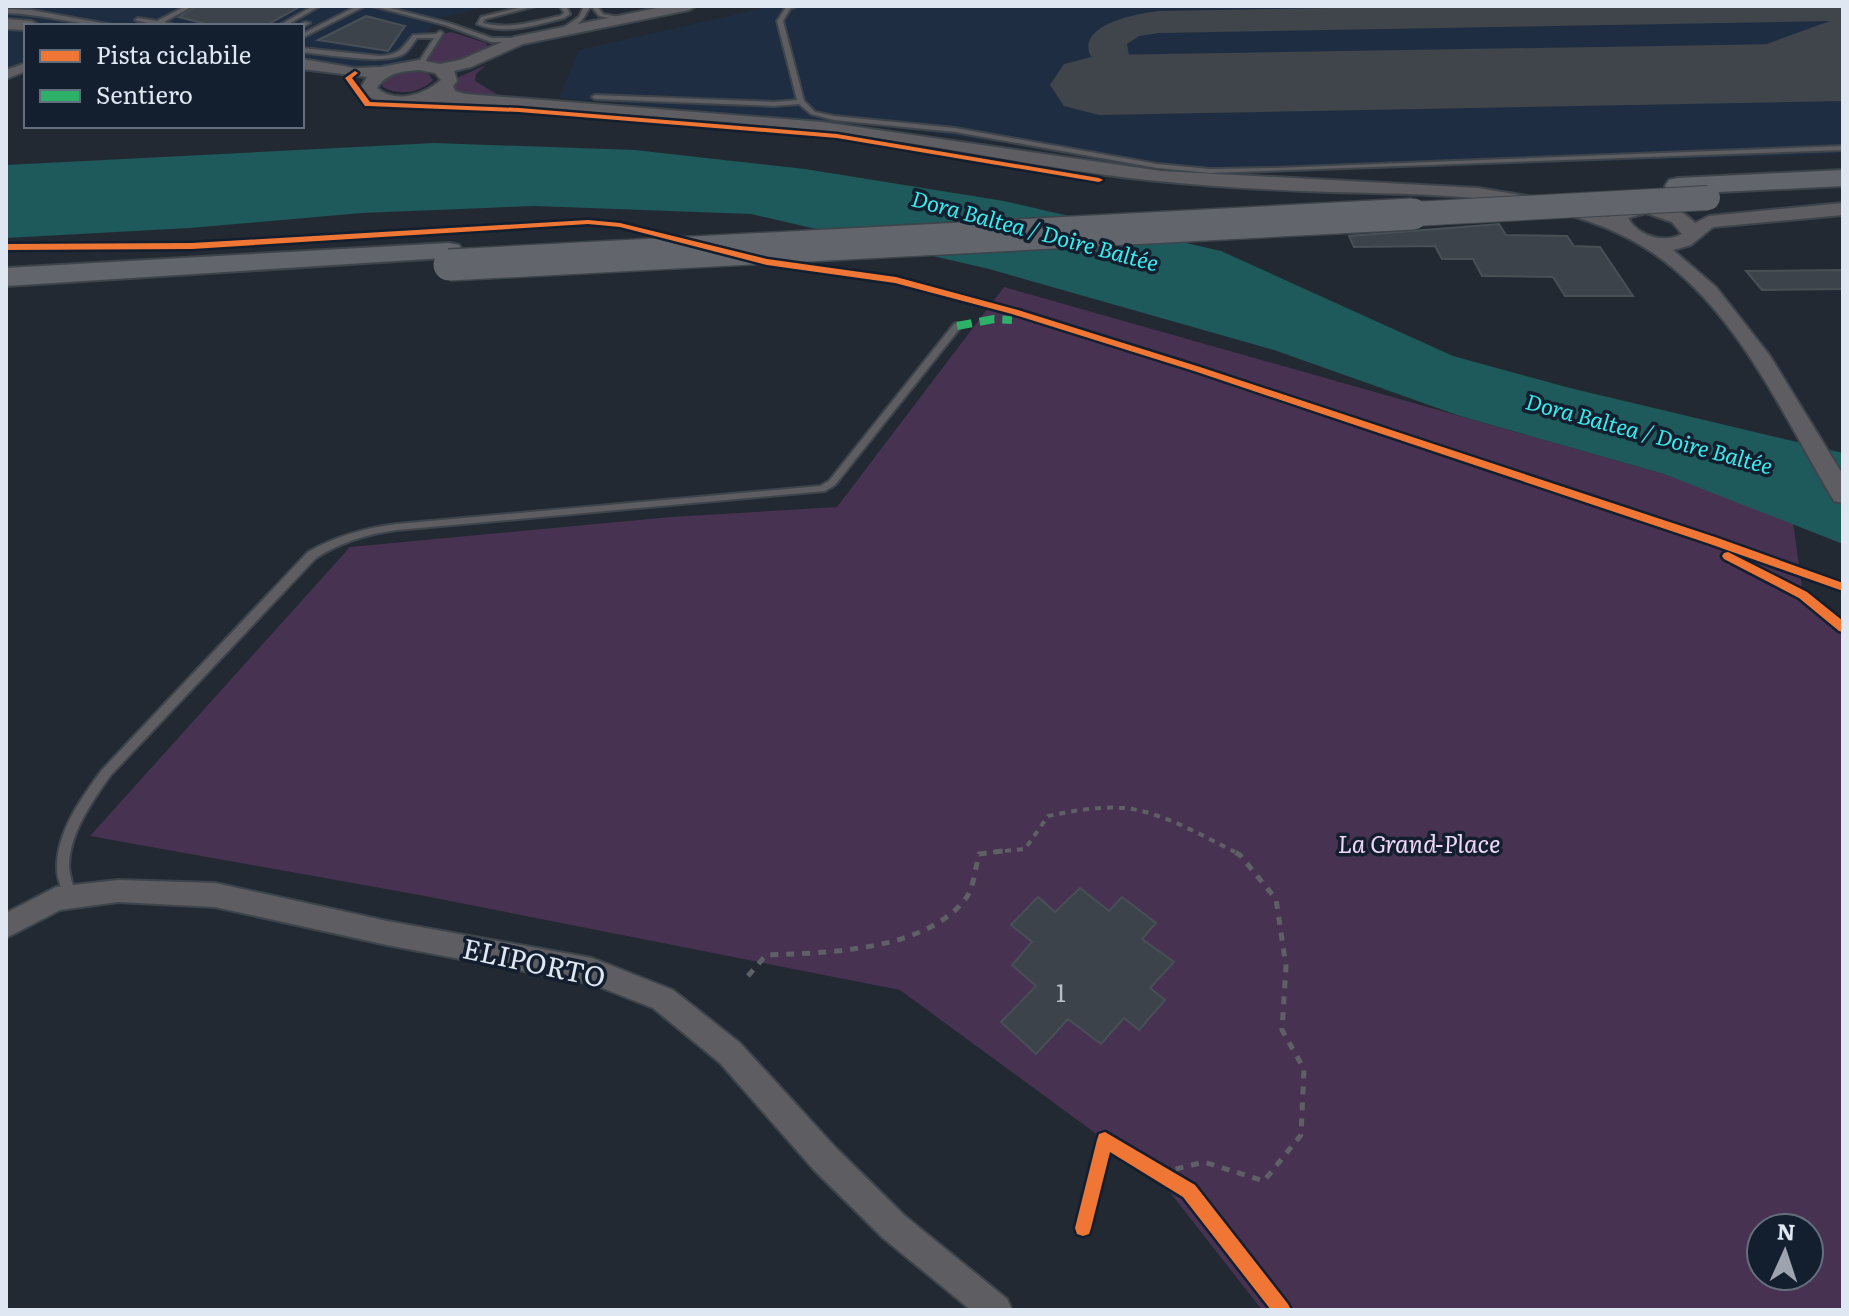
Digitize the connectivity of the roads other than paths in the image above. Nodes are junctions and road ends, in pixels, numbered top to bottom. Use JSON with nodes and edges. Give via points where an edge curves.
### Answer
{"nodes":[{"id":1,"x":190,"y":6,"type":"edge"},
{"id":2,"x":317,"y":6,"type":"edge"},
{"id":3,"x":362,"y":6,"type":"edge"},
{"id":4,"x":375,"y":6,"type":"edge"},
{"id":5,"x":533,"y":6,"type":"edge"},
{"id":6,"x":563,"y":6,"type":"edge"},
{"id":7,"x":587,"y":6,"type":"edge"},
{"id":8,"x":594,"y":6,"type":"edge"},
{"id":9,"x":689,"y":6,"type":"edge"},
{"id":10,"x":794,"y":6,"type":"edge"},
{"id":11,"x":386,"y":7,"type":"edge"},
{"id":12,"x":6,"y":11,"type":"edge"},
{"id":13,"x":138,"y":20,"type":"dead end"},
{"id":14,"x":617,"y":23,"type":"junction"},
{"id":15,"x":103,"y":24,"type":"edge"},
{"id":16,"x":155,"y":24,"type":"edge"},
{"id":17,"x":285,"y":24,"type":"edge"},
{"id":18,"x":447,"y":24,"type":"junction"},
{"id":19,"x":565,"y":29,"type":"junction"},
{"id":20,"x":304,"y":35,"type":"edge"},
{"id":21,"x":437,"y":36,"type":"junction"},
{"id":22,"x":490,"y":46,"type":"junction"},
{"id":23,"x":304,"y":50,"type":"edge"},
{"id":24,"x":304,"y":64,"type":"edge"},
{"id":25,"x":440,"y":75,"type":"junction"},
{"id":26,"x":362,"y":78,"type":"junction"},
{"id":27,"x":595,"y":97,"type":"dead end"},
{"id":28,"x":410,"y":100,"type":"junction"},
{"id":29,"x":801,"y":102,"type":"junction"},
{"id":30,"x":565,"y":104,"type":"junction"},
{"id":31,"x":612,"y":107,"type":"junction"},
{"id":32,"x":1843,"y":148,"type":"edge"},
{"id":33,"x":1843,"y":178,"type":"edge"},
{"id":34,"x":1270,"y":183,"type":"junction"},
{"id":35,"x":1843,"y":191,"type":"edge"},
{"id":36,"x":1630,"y":209,"type":"junction"},
{"id":37,"x":1843,"y":209,"type":"edge"},
{"id":38,"x":1667,"y":212,"type":"junction"},
{"id":39,"x":1752,"y":216,"type":"junction"},
{"id":40,"x":1622,"y":228,"type":"junction"},
{"id":41,"x":1686,"y":238,"type":"junction"},
{"id":42,"x":1646,"y":240,"type":"junction"},
{"id":43,"x":449,"y":258,"type":"junction"},
{"id":44,"x":6,"y":277,"type":"edge"},
{"id":45,"x":1706,"y":288,"type":"junction"},
{"id":46,"x":6,"y":290,"type":"edge"},
{"id":47,"x":957,"y":326,"type":"dead end"},
{"id":48,"x":1843,"y":495,"type":"edge"},
{"id":49,"x":71,"y":897,"type":"junction"},
{"id":50,"x":6,"y":926,"type":"edge"},
{"id":51,"x":996,"y":1310,"type":"edge"}],
"edges":[{"from":1,"to":16,"type":"lane"},
{"from":2,"to":17,"type":"lane"},
{"from":3,"to":20,"type":"lane"},
{"from":4,"to":11,"type":"lane"},
{"from":5,"to":6,"type":"lane","via":[[483,18],[480,24],[508,29],[562,17],[567,14]]},
{"from":7,"to":19,"type":"lane","via":[[582,18]]},
{"from":8,"to":14,"type":"lane"},
{"from":9,"to":14,"type":"street"},
{"from":10,"to":29,"type":"lane","via":[[780,21]]},
{"from":11,"to":18,"type":"lane"},
{"from":12,"to":15,"type":"lane"},
{"from":13,"to":16,"type":"lane"},
{"from":14,"to":19,"type":"street"},
{"from":14,"to":25,"type":"street","via":[[518,46]]},
{"from":14,"to":30,"type":"street","via":[[507,56],[488,69],[488,79],[508,94]]},
{"from":18,"to":21,"type":"lane"},
{"from":18,"to":22,"type":"lane"},
{"from":19,"to":22,"type":"street"},
{"from":21,"to":23,"type":"lane","via":[[415,36],[403,52],[380,58]]},
{"from":21,"to":25,"type":"lane","via":[[423,60]]},
{"from":22,"to":25,"type":"street"},
{"from":24,"to":26,"type":"street"},
{"from":25,"to":26,"type":"street","via":[[386,72]]},
{"from":25,"to":28,"type":"street","via":[[431,94]]},
{"from":25,"to":30,"type":"street","via":[[448,94],[463,99]]},
{"from":26,"to":28,"type":"street","via":[[377,97]]},
{"from":27,"to":29,"type":"lane"},
{"from":28,"to":31,"type":"street"},
{"from":29,"to":32,"type":"lane","via":[[813,113],[834,118],[955,130],[1088,156],[1210,171]]},
{"from":30,"to":31,"type":"street"},
{"from":31,"to":34,"type":"street","via":[[876,134],[1119,172]]},
{"from":33,"to":43,"type":"highway"},
{"from":34,"to":36,"type":"street","via":[[1426,176],[1494,180]]},
{"from":34,"to":40,"type":"street","via":[[1461,189],[1547,205]]},
{"from":35,"to":43,"type":"highway","bridge":true},
{"from":36,"to":38,"type":"street"},
{"from":36,"to":40,"type":"street","via":[[1618,217]]},
{"from":37,"to":39,"type":"street"},
{"from":38,"to":39,"type":"street"},
{"from":38,"to":41,"type":"street","via":[[1686,223]]},
{"from":39,"to":41,"type":"street","via":[[1709,222]]},
{"from":40,"to":42,"type":"street"},
{"from":41,"to":42,"type":"street"},
{"from":41,"to":45,"type":"street"},
{"from":42,"to":45,"type":"street"},
{"from":43,"to":44,"type":"highway"},
{"from":43,"to":46,"type":"highway"},
{"from":45,"to":48,"type":"street","via":[[1750,345]]},
{"from":47,"to":49,"type":"lane","via":[[822,489],[397,527],[360,532],[312,555],[87,799],[63,868]]},
{"from":49,"to":50,"type":"street","name":"ELIPORTO","via":[[56,899]]},
{"from":49,"to":51,"type":"street","name":"ELIPORTO","via":[[118,891],[215,895],[592,971],[663,999],[730,1053],[894,1227]]}]}
